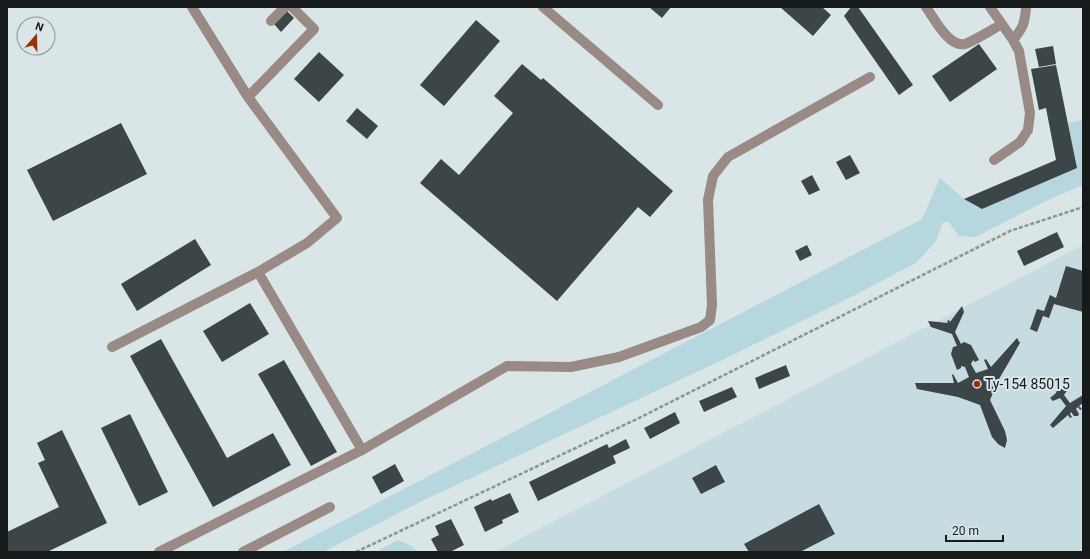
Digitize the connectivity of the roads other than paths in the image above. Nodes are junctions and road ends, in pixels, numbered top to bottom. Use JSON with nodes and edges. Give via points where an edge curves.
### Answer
{"nodes":[{"id":1,"x":192,"y":7,"type":"edge"},
{"id":2,"x":285,"y":7,"type":"edge"},
{"id":3,"x":292,"y":7,"type":"edge"},
{"id":4,"x":543,"y":7,"type":"edge"},
{"id":5,"x":926,"y":7,"type":"edge"},
{"id":6,"x":990,"y":7,"type":"edge"},
{"id":7,"x":1026,"y":7,"type":"edge"},
{"id":8,"x":271,"y":21,"type":"dead end"},
{"id":9,"x":1002,"y":24,"type":"junction"},
{"id":10,"x":1013,"y":40,"type":"junction"},
{"id":11,"x":870,"y":77,"type":"dead end"},
{"id":12,"x":248,"y":97,"type":"junction"},
{"id":13,"x":658,"y":105,"type":"dead end"},
{"id":14,"x":994,"y":160,"type":"dead end"},
{"id":15,"x":258,"y":272,"type":"junction"},
{"id":16,"x":112,"y":347,"type":"dead end"},
{"id":17,"x":362,"y":450,"type":"junction"},
{"id":18,"x":330,"y":507,"type":"dead end"},
{"id":19,"x":159,"y":552,"type":"edge"},
{"id":20,"x":243,"y":552,"type":"edge"}],
"edges":[{"from":1,"to":12,"type":"lane"},
{"from":2,"to":8,"type":"lane"},
{"from":3,"to":12,"type":"lane","via":[[314,29]]},
{"from":4,"to":13,"type":"lane"},
{"from":5,"to":9,"type":"lane","via":[[955,44],[965,44]]},
{"from":6,"to":9,"type":"lane"},
{"from":7,"to":10,"type":"lane","via":[[1025,22]]},
{"from":9,"to":10,"type":"lane"},
{"from":10,"to":14,"type":"lane","via":[[1019,51],[1030,113],[1028,130],[1020,142]]},
{"from":11,"to":17,"type":"lane","via":[[728,157],[713,176],[708,200],[712,305],[710,320],[701,328],[619,357],[571,367],[507,366]]},
{"from":12,"to":15,"type":"lane","via":[[337,218],[307,243]]},
{"from":15,"to":16,"type":"lane"},
{"from":15,"to":17,"type":"lane"},
{"from":17,"to":19,"type":"lane"},
{"from":18,"to":20,"type":"lane"}]}
